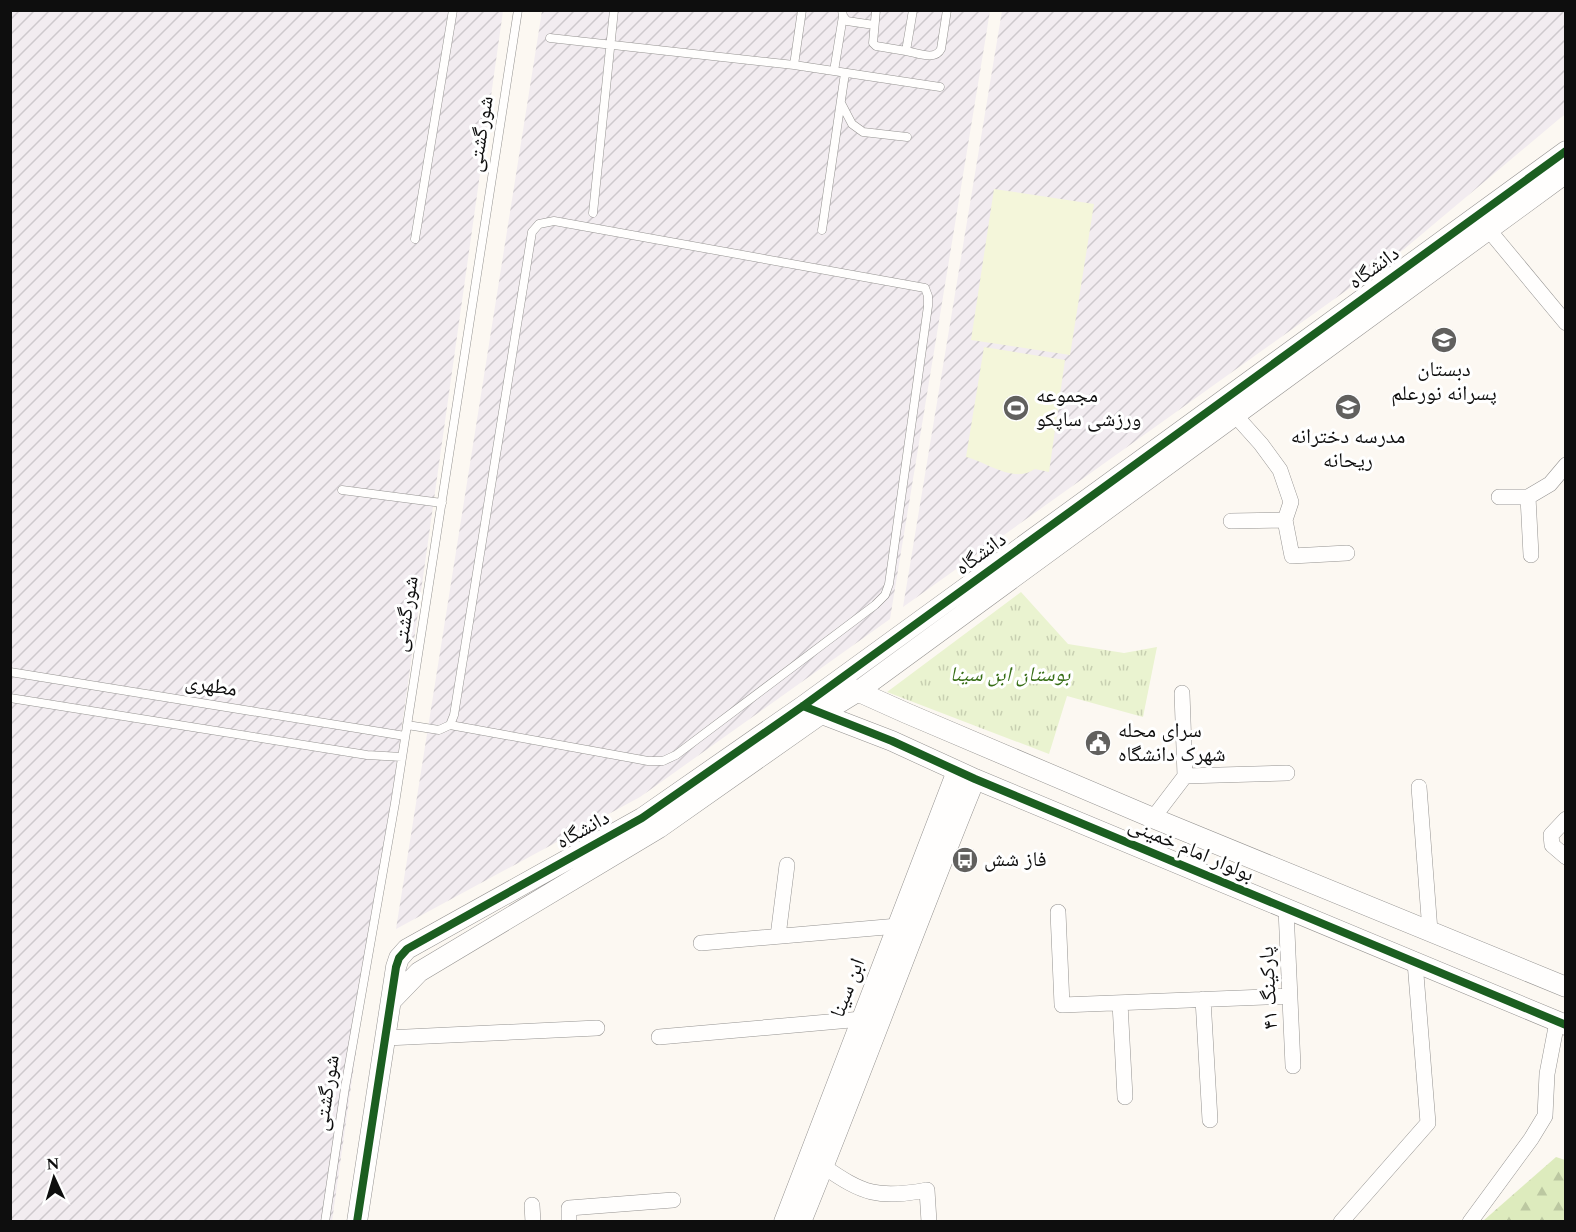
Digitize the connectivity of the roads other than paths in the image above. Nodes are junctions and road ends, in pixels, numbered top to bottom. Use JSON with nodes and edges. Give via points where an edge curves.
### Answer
{"nodes":[{"id":1,"x":453,"y":10,"type":"edge"},
{"id":2,"x":518,"y":10,"type":"edge"},
{"id":3,"x":614,"y":10,"type":"edge"},
{"id":4,"x":802,"y":10,"type":"edge"},
{"id":5,"x":876,"y":10,"type":"edge"},
{"id":6,"x":913,"y":10,"type":"edge"},
{"id":7,"x":947,"y":10,"type":"edge"},
{"id":8,"x":843,"y":13,"type":"edge"},
{"id":9,"x":874,"y":25,"type":"junction"},
{"id":10,"x":550,"y":38,"type":"dead end"},
{"id":11,"x":610,"y":45,"type":"junction"},
{"id":12,"x":906,"y":51,"type":"junction"},
{"id":13,"x":794,"y":65,"type":"junction"},
{"id":14,"x":834,"y":71,"type":"junction"},
{"id":15,"x":845,"y":73,"type":"junction"},
{"id":16,"x":940,"y":87,"type":"dead end"},
{"id":17,"x":841,"y":101,"type":"junction"},
{"id":18,"x":906,"y":137,"type":"dead end"},
{"id":19,"x":1566,"y":151,"type":"edge"},
{"id":20,"x":1566,"y":173,"type":"edge"},
{"id":21,"x":593,"y":213,"type":"dead end"},
{"id":22,"x":822,"y":230,"type":"dead end"},
{"id":23,"x":1488,"y":230,"type":"junction"},
{"id":24,"x":415,"y":239,"type":"dead end"},
{"id":25,"x":1566,"y":323,"type":"edge"},
{"id":26,"x":1235,"y":415,"type":"junction"},
{"id":27,"x":1566,"y":465,"type":"edge"},
{"id":28,"x":342,"y":490,"type":"dead end"},
{"id":29,"x":1499,"y":497,"type":"dead end"},
{"id":30,"x":1528,"y":497,"type":"junction"},
{"id":31,"x":442,"y":503,"type":"junction"},
{"id":32,"x":1285,"y":520,"type":"junction"},
{"id":33,"x":1231,"y":521,"type":"dead end"},
{"id":34,"x":1347,"y":553,"type":"dead end"},
{"id":35,"x":1531,"y":555,"type":"dead end"},
{"id":36,"x":10,"y":672,"type":"edge"},
{"id":37,"x":837,"y":681,"type":"junction"},
{"id":38,"x":857,"y":692,"type":"junction"},
{"id":39,"x":1182,"y":693,"type":"dead end"},
{"id":40,"x":10,"y":698,"type":"edge"},
{"id":41,"x":812,"y":710,"type":"junction"},
{"id":42,"x":407,"y":725,"type":"junction"},
{"id":43,"x":450,"y":725,"type":"junction"},
{"id":44,"x":405,"y":736,"type":"junction"},
{"id":45,"x":402,"y":757,"type":"junction"},
{"id":46,"x":1287,"y":773,"type":"dead end"},
{"id":47,"x":966,"y":775,"type":"junction"},
{"id":48,"x":1185,"y":776,"type":"junction"},
{"id":49,"x":1419,"y":787,"type":"dead end"},
{"id":50,"x":1153,"y":818,"type":"junction"},
{"id":51,"x":1566,"y":819,"type":"edge"},
{"id":52,"x":1566,"y":857,"type":"edge"},
{"id":53,"x":787,"y":865,"type":"dead end"},
{"id":54,"x":1286,"y":909,"type":"junction"},
{"id":55,"x":1058,"y":912,"type":"dead end"},
{"id":56,"x":898,"y":926,"type":"junction"},
{"id":57,"x":1430,"y":931,"type":"junction"},
{"id":58,"x":778,"y":936,"type":"junction"},
{"id":59,"x":701,"y":943,"type":"dead end"},
{"id":60,"x":1415,"y":962,"type":"junction"},
{"id":61,"x":1566,"y":987,"type":"edge"},
{"id":62,"x":1290,"y":996,"type":"junction"},
{"id":63,"x":1203,"y":999,"type":"junction"},
{"id":64,"x":392,"y":1000,"type":"junction"},
{"id":65,"x":1119,"y":1003,"type":"junction"},
{"id":66,"x":862,"y":1020,"type":"junction"},
{"id":67,"x":1562,"y":1023,"type":"edge"},
{"id":68,"x":597,"y":1028,"type":"dead end"},
{"id":69,"x":659,"y":1037,"type":"dead end"},
{"id":70,"x":386,"y":1038,"type":"junction"},
{"id":71,"x":1293,"y":1066,"type":"dead end"},
{"id":72,"x":1125,"y":1097,"type":"dead end"},
{"id":73,"x":1210,"y":1120,"type":"dead end"},
{"id":74,"x":823,"y":1166,"type":"junction"},
{"id":75,"x":673,"y":1200,"type":"dead end"},
{"id":76,"x":532,"y":1204,"type":"dead end"},
{"id":77,"x":326,"y":1221,"type":"edge"},
{"id":78,"x":357,"y":1221,"type":"edge"},
{"id":79,"x":533,"y":1221,"type":"edge"},
{"id":80,"x":569,"y":1221,"type":"edge"},
{"id":81,"x":784,"y":1221,"type":"edge"},
{"id":82,"x":801,"y":1221,"type":"edge"},
{"id":83,"x":929,"y":1221,"type":"edge"},
{"id":84,"x":1341,"y":1221,"type":"edge"},
{"id":85,"x":1470,"y":1221,"type":"edge"}],
"edges":[{"from":1,"to":24,"type":"lane"},
{"from":2,"to":31,"type":"lane","name":"شورگشتی"},
{"from":3,"to":11,"type":"lane"},
{"from":4,"to":13,"type":"lane"},
{"from":5,"to":9,"type":"lane"},
{"from":6,"to":12,"type":"lane"},
{"from":7,"to":12,"type":"lane","via":[[938,54]]},
{"from":8,"to":9,"type":"lane","via":[[847,21]]},
{"from":8,"to":14,"type":"lane"},
{"from":9,"to":12,"type":"lane","via":[[872,38],[876,46]]},
{"from":10,"to":11,"type":"lane"},
{"from":11,"to":13,"type":"lane"},
{"from":11,"to":21,"type":"lane"},
{"from":13,"to":14,"type":"lane"},
{"from":14,"to":15,"type":"lane"},
{"from":15,"to":16,"type":"lane"},
{"from":15,"to":17,"type":"lane"},
{"from":17,"to":18,"type":"lane","via":[[857,129]]},
{"from":17,"to":22,"type":"lane"},
{"from":19,"to":37,"type":"street","name":"دانشگاه"},
{"from":20,"to":23,"type":"street","name":"دانشگاه"},
{"from":23,"to":25,"type":"street"},
{"from":23,"to":26,"type":"street","name":"دانشگاه"},
{"from":26,"to":32,"type":"street","via":[[1280,470],[1291,502]]},
{"from":26,"to":38,"type":"street","name":"دانشگاه"},
{"from":27,"to":30,"type":"street","via":[[1550,484]]},
{"from":28,"to":31,"type":"lane"},
{"from":29,"to":30,"type":"street"},
{"from":30,"to":35,"type":"street"},
{"from":31,"to":42,"type":"lane","name":"شورگشتی"},
{"from":32,"to":33,"type":"street"},
{"from":32,"to":34,"type":"street","via":[[1292,556]]},
{"from":36,"to":44,"type":"lane","name":"مطهری"},
{"from":37,"to":38,"type":"street","name":"بولوار امام خمینی"},
{"from":37,"to":41,"type":"street","name":"دانشگاه"},
{"from":38,"to":41,"type":"street","name":"دانشگاه"},
{"from":38,"to":50,"type":"street","name":"بولوار امام خمینی"},
{"from":39,"to":48,"type":"street"},
{"from":40,"to":45,"type":"lane","name":"مطهری","via":[[368,755]]},
{"from":41,"to":47,"type":"street","name":"بولوار امام خمینی"},
{"from":41,"to":64,"type":"street","name":"دانشگاه","via":[[659,828],[419,972]]},
{"from":41,"to":64,"type":"street","name":"دانشگاه","via":[[642,818],[407,949],[399,958]]},
{"from":42,"to":43,"type":"lane","via":[[439,730]]},
{"from":42,"to":44,"type":"lane","name":"شورگشتی"},
{"from":43,"to":43,"type":"lane","via":[[532,232],[539,224],[554,221],[925,288],[928,306],[889,584],[875,605],[676,755],[663,760],[648,761]]},
{"from":44,"to":45,"type":"lane","name":"شورگشتی"},
{"from":45,"to":77,"type":"lane","name":"شورگشتی"},
{"from":46,"to":48,"type":"street"},
{"from":47,"to":54,"type":"street","name":"بولوار امام خمینی"},
{"from":47,"to":56,"type":"street","name":"ابن سینا"},
{"from":47,"to":74,"type":"street","name":"ابن سینا","via":[[918,921]]},
{"from":48,"to":50,"type":"street"},
{"from":49,"to":57,"type":"street"},
{"from":50,"to":57,"type":"street","name":"بولوار امام خمینی"},
{"from":51,"to":52,"type":"street","via":[[1551,835],[1552,844]]},
{"from":53,"to":58,"type":"street"},
{"from":54,"to":60,"type":"street","name":"بولوار امام خمینی"},
{"from":54,"to":62,"type":"street","name":"پارکینگ ۴۱"},
{"from":55,"to":65,"type":"street","via":[[1062,1005]]},
{"from":56,"to":58,"type":"street"},
{"from":56,"to":66,"type":"street","name":"ابن سینا"},
{"from":57,"to":61,"type":"street","name":"بولوار امام خمینی"},
{"from":58,"to":59,"type":"street"},
{"from":60,"to":67,"type":"street","name":"بولوار امام خمینی"},
{"from":60,"to":84,"type":"street","via":[[1428,1123]]},
{"from":62,"to":63,"type":"street"},
{"from":62,"to":71,"type":"street","name":"پارکینگ ۴۱"},
{"from":63,"to":65,"type":"street"},
{"from":63,"to":73,"type":"street"},
{"from":64,"to":70,"type":"street"},
{"from":65,"to":72,"type":"street"},
{"from":66,"to":69,"type":"street"},
{"from":66,"to":81,"type":"street","name":"ابن سینا"},
{"from":67,"to":85,"type":"street","via":[[1547,1074],[1545,1116]]},
{"from":68,"to":70,"type":"street"},
{"from":70,"to":78,"type":"street"},
{"from":74,"to":82,"type":"street","name":"ابن سینا"},
{"from":74,"to":83,"type":"street","via":[[850,1185],[877,1195],[927,1190]]},
{"from":75,"to":80,"type":"street","via":[[569,1208]]},
{"from":76,"to":79,"type":"street"}]}
